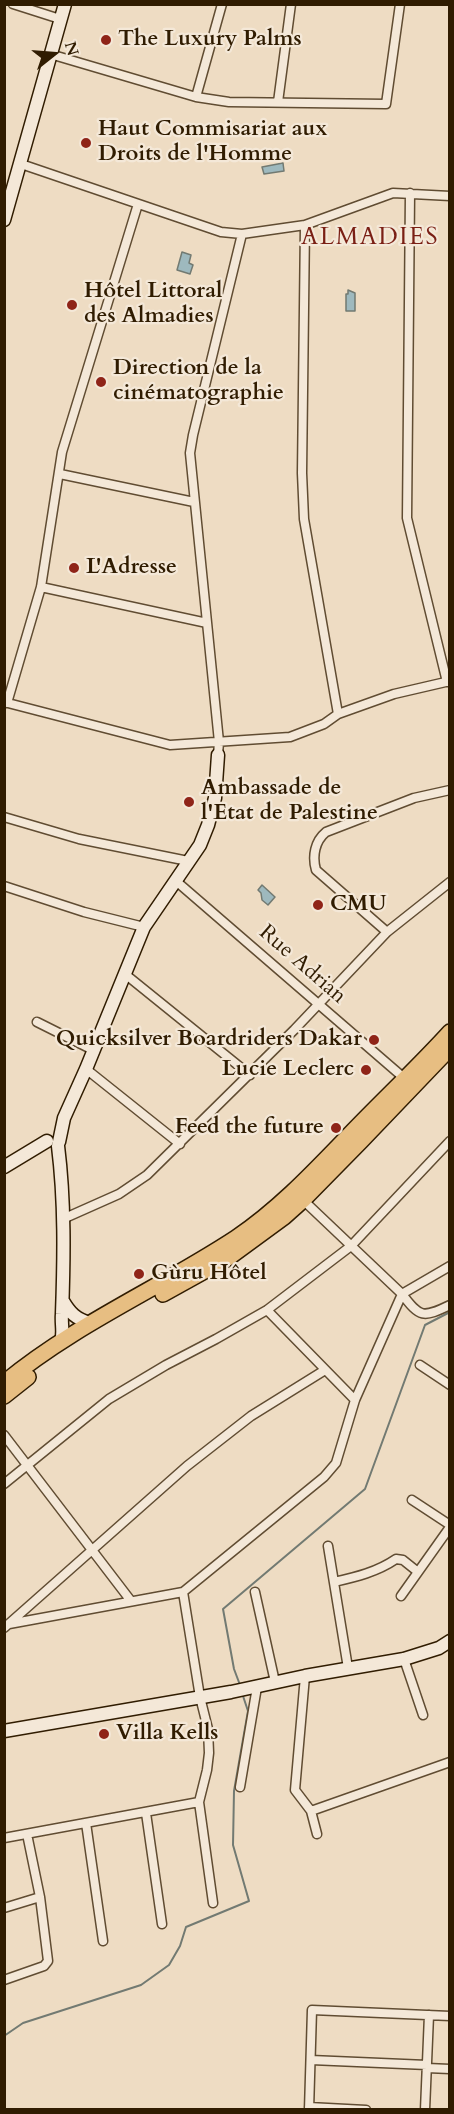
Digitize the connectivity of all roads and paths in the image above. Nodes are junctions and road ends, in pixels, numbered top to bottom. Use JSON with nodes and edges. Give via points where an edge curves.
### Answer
{"nodes":[{"id":1,"x":13,"y":4,"type":"edge"},
{"id":2,"x":65,"y":4,"type":"edge"},
{"id":3,"x":222,"y":4,"type":"edge"},
{"id":4,"x":291,"y":4,"type":"edge"},
{"id":5,"x":400,"y":4,"type":"edge"},
{"id":6,"x":60,"y":19,"type":"junction"},
{"id":7,"x":50,"y":54,"type":"junction"},
{"id":8,"x":196,"y":97,"type":"junction"},
{"id":9,"x":278,"y":102,"type":"junction"},
{"id":10,"x":21,"y":164,"type":"junction"},
{"id":11,"x":410,"y":193,"type":"junction"},
{"id":12,"x":8,"y":196,"type":"edge"},
{"id":13,"x":450,"y":196,"type":"edge"},
{"id":14,"x":138,"y":204,"type":"junction"},
{"id":15,"x":4,"y":220,"type":"edge"},
{"id":16,"x":304,"y":225,"type":"junction"},
{"id":17,"x":242,"y":234,"type":"junction"},
{"id":18,"x":60,"y":474,"type":"junction"},
{"id":19,"x":194,"y":502,"type":"junction"},
{"id":20,"x":41,"y":587,"type":"junction"},
{"id":21,"x":207,"y":623,"type":"junction"},
{"id":22,"x":448,"y":682,"type":"edge"},
{"id":23,"x":6,"y":703,"type":"edge"},
{"id":24,"x":338,"y":714,"type":"junction"},
{"id":25,"x":219,"y":742,"type":"junction"},
{"id":26,"x":218,"y":755,"type":"joint"},
{"id":27,"x":450,"y":790,"type":"edge"},
{"id":28,"x":4,"y":817,"type":"edge"},
{"id":29,"x":188,"y":861,"type":"junction"},
{"id":30,"x":176,"y":881,"type":"junction"},
{"id":31,"x":450,"y":882,"type":"edge"},
{"id":32,"x":4,"y":886,"type":"edge"},
{"id":33,"x":144,"y":927,"type":"junction"},
{"id":34,"x":387,"y":932,"type":"junction"},
{"id":35,"x":126,"y":975,"type":"junction"},
{"id":36,"x":319,"y":1003,"type":"junction"},
{"id":37,"x":37,"y":1022,"type":"dead end"},
{"id":38,"x":450,"y":1032,"type":"edge"},
{"id":39,"x":450,"y":1048,"type":"edge"},
{"id":40,"x":93,"y":1050,"type":"junction"},
{"id":41,"x":86,"y":1069,"type":"junction"},
{"id":42,"x":250,"y":1075,"type":"junction"},
{"id":43,"x":404,"y":1078,"type":"junction"},
{"id":44,"x":55,"y":1141,"type":"junction"},
{"id":45,"x":450,"y":1141,"type":"edge"},
{"id":46,"x":180,"y":1144,"type":"junction"},
{"id":47,"x":4,"y":1167,"type":"edge"},
{"id":48,"x":303,"y":1200,"type":"junction"},
{"id":49,"x":65,"y":1218,"type":"junction"},
{"id":50,"x":351,"y":1246,"type":"junction"},
{"id":51,"x":450,"y":1266,"type":"edge"},
{"id":52,"x":402,"y":1294,"type":"junction"},
{"id":53,"x":63,"y":1301,"type":"junction"},
{"id":54,"x":450,"y":1305,"type":"edge"},
{"id":55,"x":267,"y":1310,"type":"junction"},
{"id":56,"x":90,"y":1323,"type":"junction"},
{"id":57,"x":61,"y":1342,"type":"junction"},
{"id":58,"x":420,"y":1365,"type":"dead end"},
{"id":59,"x":325,"y":1370,"type":"junction"},
{"id":60,"x":4,"y":1383,"type":"edge"},
{"id":61,"x":450,"y":1385,"type":"edge"},
{"id":62,"x":4,"y":1396,"type":"edge"},
{"id":63,"x":355,"y":1400,"type":"junction"},
{"id":64,"x":4,"y":1435,"type":"edge"},
{"id":65,"x":28,"y":1465,"type":"junction"},
{"id":66,"x":4,"y":1484,"type":"edge"},
{"id":67,"x":412,"y":1500,"type":"dead end"},
{"id":68,"x":450,"y":1526,"type":"edge"},
{"id":69,"x":328,"y":1546,"type":"dead end"},
{"id":70,"x":92,"y":1549,"type":"junction"},
{"id":71,"x":418,"y":1572,"type":"junction"},
{"id":72,"x":334,"y":1582,"type":"junction"},
{"id":73,"x":183,"y":1592,"type":"junction"},
{"id":74,"x":255,"y":1592,"type":"dead end"},
{"id":75,"x":401,"y":1596,"type":"dead end"},
{"id":76,"x":131,"y":1601,"type":"junction"},
{"id":77,"x":7,"y":1626,"type":"edge"},
{"id":78,"x":450,"y":1641,"type":"edge"},
{"id":79,"x":404,"y":1659,"type":"junction"},
{"id":80,"x":348,"y":1668,"type":"junction"},
{"id":81,"x":305,"y":1676,"type":"junction"},
{"id":82,"x":275,"y":1682,"type":"junction"},
{"id":83,"x":255,"y":1687,"type":"junction"},
{"id":84,"x":200,"y":1697,"type":"junction"},
{"id":85,"x":423,"y":1714,"type":"dead end"},
{"id":86,"x":4,"y":1726,"type":"edge"},
{"id":87,"x":5,"y":1731,"type":"edge"},
{"id":88,"x":450,"y":1762,"type":"edge"},
{"id":89,"x":240,"y":1787,"type":"dead end"},
{"id":90,"x":199,"y":1802,"type":"junction"},
{"id":91,"x":311,"y":1811,"type":"junction"},
{"id":92,"x":146,"y":1813,"type":"junction"},
{"id":93,"x":86,"y":1823,"type":"junction"},
{"id":94,"x":27,"y":1834,"type":"junction"},
{"id":95,"x":316,"y":1834,"type":"dead end"},
{"id":96,"x":4,"y":1838,"type":"edge"},
{"id":97,"x":40,"y":1897,"type":"junction"},
{"id":98,"x":213,"y":1903,"type":"dead end"},
{"id":99,"x":4,"y":1908,"type":"edge"},
{"id":100,"x":162,"y":1923,"type":"dead end"},
{"id":101,"x":103,"y":1941,"type":"dead end"},
{"id":102,"x":4,"y":1980,"type":"edge"},
{"id":103,"x":429,"y":2015,"type":"junction"},
{"id":104,"x":450,"y":2016,"type":"edge"},
{"id":105,"x":311,"y":2060,"type":"junction"},
{"id":106,"x":427,"y":2066,"type":"junction"},
{"id":107,"x":450,"y":2069,"type":"edge"},
{"id":108,"x":309,"y":2108,"type":"edge"},
{"id":109,"x":366,"y":2109,"type":"edge"},
{"id":110,"x":425,"y":2109,"type":"edge"}],
"edges":[{"from":1,"to":6,"type":"street"},
{"from":2,"to":6,"type":"street"},
{"from":3,"to":8,"type":"street"},
{"from":4,"to":9,"type":"street"},
{"from":5,"to":9,"type":"street","via":[[386,104]]},
{"from":6,"to":7,"type":"street"},
{"from":7,"to":8,"type":"street"},
{"from":7,"to":10,"type":"street"},
{"from":8,"to":9,"type":"street"},
{"from":10,"to":12,"type":"street"},
{"from":10,"to":14,"type":"street"},
{"from":11,"to":13,"type":"street"},
{"from":11,"to":16,"type":"street","via":[[388,194]]},
{"from":11,"to":22,"type":"street","via":[[407,518]]},
{"from":12,"to":15,"type":"street"},
{"from":14,"to":17,"type":"street"},
{"from":14,"to":18,"type":"street","via":[[63,452]]},
{"from":16,"to":17,"type":"street"},
{"from":16,"to":24,"type":"street","via":[[304,519]]},
{"from":17,"to":19,"type":"street","via":[[192,435]]},
{"from":18,"to":19,"type":"street"},
{"from":18,"to":20,"type":"street"},
{"from":19,"to":21,"type":"street"},
{"from":20,"to":21,"type":"street"},
{"from":20,"to":23,"type":"street"},
{"from":21,"to":25,"type":"street"},
{"from":22,"to":24,"type":"street","via":[[394,694]]},
{"from":23,"to":25,"type":"street","via":[[170,745]]},
{"from":24,"to":25,"type":"street","via":[[290,737]]},
{"from":25,"to":26,"type":"street"},
{"from":26,"to":29,"type":"street","via":[[215,798],[208,825]]},
{"from":27,"to":34,"type":"street","via":[[414,798],[326,832],[316,843],[316,870]]},
{"from":28,"to":29,"type":"street"},
{"from":29,"to":30,"type":"street"},
{"from":30,"to":33,"type":"street"},
{"from":30,"to":36,"type":"street","name":"Rue Adrian"},
{"from":31,"to":34,"type":"street"},
{"from":32,"to":33,"type":"street"},
{"from":33,"to":35,"type":"street"},
{"from":34,"to":36,"type":"street"},
{"from":35,"to":40,"type":"street"},
{"from":35,"to":42,"type":"street"},
{"from":36,"to":42,"type":"street"},
{"from":36,"to":43,"type":"street","name":"Rue Adrian"},
{"from":37,"to":40,"type":"street"},
{"from":38,"to":43,"type":"highway"},
{"from":39,"to":48,"type":"highway"},
{"from":40,"to":41,"type":"street"},
{"from":41,"to":44,"type":"street"},
{"from":41,"to":46,"type":"street"},
{"from":42,"to":46,"type":"street"},
{"from":43,"to":56,"type":"highway","via":[[295,1191],[263,1217],[171,1278]]},
{"from":44,"to":47,"type":"street"},
{"from":44,"to":49,"type":"street"},
{"from":45,"to":50,"type":"street"},
{"from":46,"to":49,"type":"street","via":[[132,1186]]},
{"from":48,"to":50,"type":"street"},
{"from":48,"to":62,"type":"highway","via":[[228,1257],[83,1339]]},
{"from":49,"to":53,"type":"street"},
{"from":50,"to":52,"type":"street"},
{"from":50,"to":55,"type":"street"},
{"from":51,"to":52,"type":"street"},
{"from":52,"to":54,"type":"street","via":[[421,1315]]},
{"from":52,"to":63,"type":"street"},
{"from":53,"to":56,"type":"street","via":[[79,1320]]},
{"from":53,"to":57,"type":"street"},
{"from":55,"to":59,"type":"street"},
{"from":55,"to":65,"type":"street","via":[[138,1380]]},
{"from":56,"to":57,"type":"highway"},
{"from":57,"to":60,"type":"highway"},
{"from":58,"to":61,"type":"street"},
{"from":59,"to":63,"type":"street"},
{"from":59,"to":70,"type":"street","via":[[233,1429]]},
{"from":63,"to":73,"type":"street","via":[[331,1471]]},
{"from":64,"to":65,"type":"street"},
{"from":65,"to":66,"type":"street"},
{"from":65,"to":70,"type":"street"},
{"from":67,"to":68,"type":"street"},
{"from":68,"to":71,"type":"street"},
{"from":69,"to":72,"type":"street"},
{"from":70,"to":76,"type":"street"},
{"from":70,"to":77,"type":"street"},
{"from":71,"to":72,"type":"street","via":[[396,1559],[373,1572]]},
{"from":71,"to":75,"type":"street"},
{"from":72,"to":80,"type":"street"},
{"from":73,"to":76,"type":"street"},
{"from":73,"to":84,"type":"street"},
{"from":74,"to":82,"type":"street"},
{"from":76,"to":77,"type":"street"},
{"from":78,"to":79,"type":"street"},
{"from":79,"to":80,"type":"street"},
{"from":79,"to":85,"type":"street"},
{"from":80,"to":81,"type":"street"},
{"from":81,"to":82,"type":"street"},
{"from":81,"to":91,"type":"street","via":[[295,1790]]},
{"from":82,"to":83,"type":"street"},
{"from":83,"to":84,"type":"street"},
{"from":83,"to":89,"type":"street"},
{"from":84,"to":87,"type":"street"},
{"from":84,"to":90,"type":"street","via":[[209,1753]]},
{"from":86,"to":87,"type":"street"},
{"from":88,"to":91,"type":"street"},
{"from":90,"to":92,"type":"street"},
{"from":90,"to":98,"type":"street"},
{"from":91,"to":95,"type":"street"},
{"from":92,"to":93,"type":"street"},
{"from":92,"to":100,"type":"street"},
{"from":93,"to":94,"type":"street"},
{"from":93,"to":101,"type":"street"},
{"from":94,"to":96,"type":"street"},
{"from":94,"to":97,"type":"street"},
{"from":97,"to":99,"type":"street"},
{"from":97,"to":102,"type":"street","via":[[47,1964]]},
{"from":103,"to":104,"type":"street"},
{"from":103,"to":105,"type":"street","via":[[312,2010]]},
{"from":103,"to":106,"type":"street"},
{"from":105,"to":106,"type":"street"},
{"from":105,"to":108,"type":"street"},
{"from":106,"to":107,"type":"street"},
{"from":106,"to":110,"type":"street"},
{"from":108,"to":109,"type":"street"}]}
